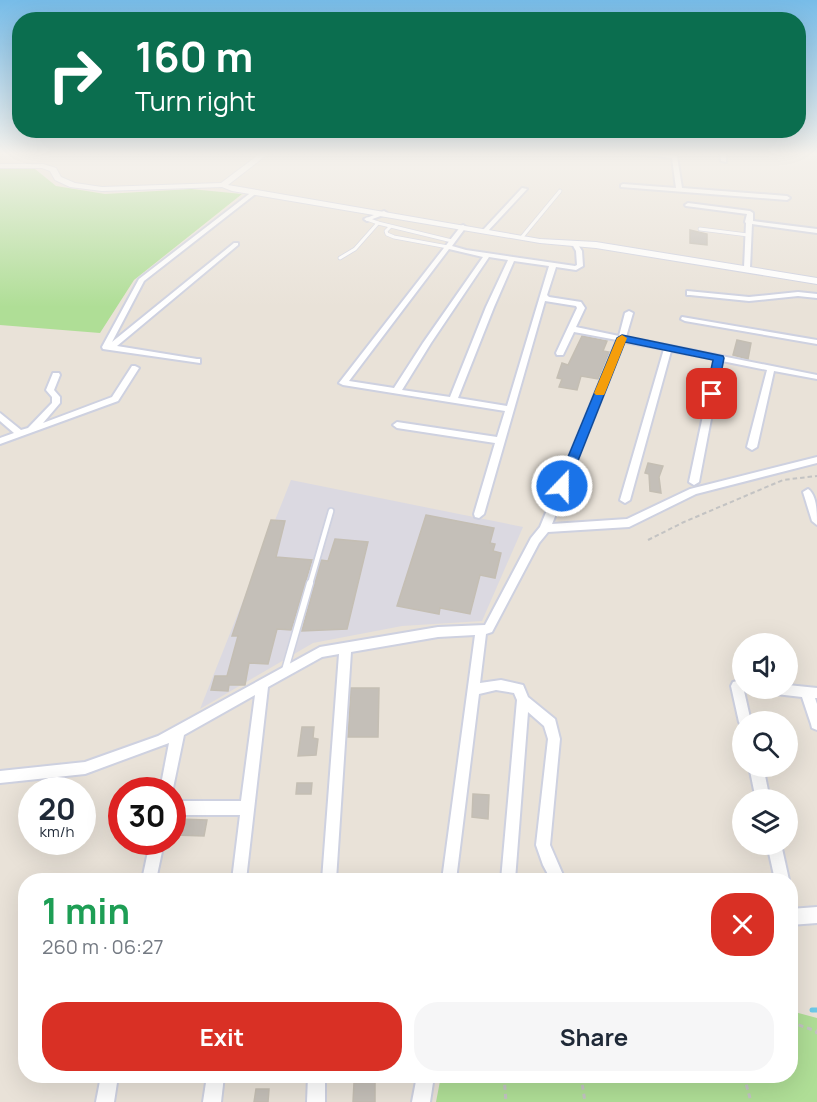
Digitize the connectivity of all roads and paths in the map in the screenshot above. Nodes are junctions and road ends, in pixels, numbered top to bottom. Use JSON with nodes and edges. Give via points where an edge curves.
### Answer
{"nodes":[{"id":1,"x":239,"y":204,"type":"edge"},
{"id":2,"x":331,"y":204,"type":"edge"},
{"id":3,"x":510,"y":204,"type":"edge"},
{"id":4,"x":549,"y":204,"type":"edge"},
{"id":5,"x":688,"y":205,"type":"dead end"},
{"id":6,"x":384,"y":213,"type":"junction"},
{"id":7,"x":367,"y":219,"type":"joint"},
{"id":8,"x":748,"y":222,"type":"junction"},
{"id":9,"x":378,"y":223,"type":"junction"},
{"id":10,"x":390,"y":226,"type":"junction"},
{"id":11,"x":463,"y":226,"type":"junction"},
{"id":12,"x":700,"y":229,"type":"dead end"},
{"id":13,"x":485,"y":231,"type":"junction"},
{"id":14,"x":817,"y":231,"type":"edge"},
{"id":15,"x":748,"y":235,"type":"junction"},
{"id":16,"x":522,"y":237,"type":"junction"},
{"id":17,"x":236,"y":244,"type":"dead end"},
{"id":18,"x":450,"y":244,"type":"junction"},
{"id":19,"x":575,"y":244,"type":"junction"},
{"id":20,"x":487,"y":255,"type":"junction"},
{"id":21,"x":340,"y":258,"type":"dead end"},
{"id":22,"x":512,"y":259,"type":"junction"},
{"id":23,"x":553,"y":265,"type":"junction"},
{"id":24,"x":747,"y":268,"type":"junction"},
{"id":25,"x":817,"y":281,"type":"edge"},
{"id":26,"x":690,"y":293,"type":"dead end"},
{"id":27,"x":543,"y":295,"type":"junction"},
{"id":28,"x":817,"y":296,"type":"edge"},
{"id":29,"x":629,"y":313,"type":"dead end"},
{"id":30,"x":685,"y":320,"type":"dead end"},
{"id":31,"x":572,"y":329,"type":"junction"},
{"id":32,"x":622,"y":338,"type":"junction"},
{"id":33,"x":817,"y":342,"type":"edge"},
{"id":34,"x":110,"y":348,"type":"junction"},
{"id":35,"x":668,"y":348,"type":"junction"},
{"id":36,"x":560,"y":353,"type":"dead end"},
{"id":37,"x":719,"y":358,"type":"junction"},
{"id":38,"x":196,"y":361,"type":"dead end"},
{"id":39,"x":135,"y":368,"type":"dead end"},
{"id":40,"x":771,"y":368,"type":"junction"},
{"id":41,"x":56,"y":375,"type":"dead end"},
{"id":42,"x":817,"y":377,"type":"edge"},
{"id":43,"x":397,"y":391,"type":"junction"},
{"id":44,"x":453,"y":400,"type":"junction"},
{"id":45,"x":510,"y":409,"type":"junction"},
{"id":46,"x":0,"y":416,"type":"edge"},
{"id":47,"x":396,"y":425,"type":"dead end"},
{"id":48,"x":25,"y":433,"type":"junction"},
{"id":49,"x":0,"y":441,"type":"edge"},
{"id":50,"x":501,"y":441,"type":"junction"},
{"id":51,"x":752,"y":447,"type":"dead end"},
{"id":52,"x":817,"y":460,"type":"edge"},
{"id":53,"x":817,"y":476,"type":"edge"},
{"id":54,"x":694,"y":482,"type":"dead end"},
{"id":55,"x":807,"y":492,"type":"dead end"},
{"id":56,"x":625,"y":500,"type":"dead end"},
{"id":57,"x":331,"y":511,"type":"dead end"},
{"id":58,"x":479,"y":514,"type":"dead end"},
{"id":59,"x":817,"y":521,"type":"edge"},
{"id":60,"x":545,"y":528,"type":"junction"},
{"id":61,"x":648,"y":540,"type":"dead end"},
{"id":62,"x":481,"y":630,"type":"junction"},
{"id":63,"x":345,"y":647,"type":"junction"},
{"id":64,"x":284,"y":672,"type":"junction"},
{"id":65,"x":262,"y":684,"type":"junction"},
{"id":66,"x":473,"y":691,"type":"junction"},
{"id":67,"x":812,"y":693,"type":"edge"},
{"id":68,"x":523,"y":700,"type":"junction"},
{"id":69,"x":817,"y":724,"type":"edge"},
{"id":70,"x":178,"y":731,"type":"junction"},
{"id":71,"x":0,"y":777,"type":"edge"},
{"id":72,"x":169,"y":777,"type":"edge"},
{"id":73,"x":186,"y":808,"type":"edge"},
{"id":74,"x":247,"y":808,"type":"junction"},
{"id":75,"x":154,"y":855,"type":"edge"},
{"id":76,"x":776,"y":855,"type":"edge"},
{"id":77,"x":150,"y":873,"type":"edge"},
{"id":78,"x":240,"y":873,"type":"edge"},
{"id":79,"x":329,"y":873,"type":"edge"},
{"id":80,"x":450,"y":873,"type":"edge"},
{"id":81,"x":509,"y":873,"type":"edge"},
{"id":82,"x":555,"y":873,"type":"edge"},
{"id":83,"x":780,"y":873,"type":"edge"},
{"id":84,"x":817,"y":915,"type":"edge"},
{"id":85,"x":798,"y":916,"type":"edge"},
{"id":86,"x":798,"y":1025,"type":"edge"},
{"id":87,"x":817,"y":1034,"type":"edge"},
{"id":88,"x":109,"y":1083,"type":"edge"},
{"id":89,"x":215,"y":1083,"type":"edge"},
{"id":90,"x":317,"y":1083,"type":"edge"},
{"id":91,"x":425,"y":1083,"type":"edge"},
{"id":92,"x":505,"y":1083,"type":"edge"},
{"id":93,"x":582,"y":1083,"type":"edge"},
{"id":94,"x":746,"y":1083,"type":"edge"},
{"id":95,"x":105,"y":1102,"type":"edge"},
{"id":96,"x":212,"y":1102,"type":"edge"},
{"id":97,"x":316,"y":1102,"type":"edge"},
{"id":98,"x":421,"y":1102,"type":"edge"},
{"id":99,"x":506,"y":1102,"type":"edge"},
{"id":100,"x":585,"y":1102,"type":"edge"},
{"id":101,"x":750,"y":1102,"type":"edge"}],
"edges":[{"from":1,"to":34,"type":"street","via":[[141,280],[106,347]]},
{"from":2,"to":6,"type":"street"},
{"from":3,"to":13,"type":"street"},
{"from":4,"to":16,"type":"lane"},
{"from":5,"to":8,"type":"street","via":[[748,212]]},
{"from":6,"to":7,"type":"street"},
{"from":6,"to":11,"type":"street"},
{"from":7,"to":9,"type":"lane"},
{"from":8,"to":14,"type":"street"},
{"from":8,"to":15,"type":"street"},
{"from":9,"to":10,"type":"lane"},
{"from":9,"to":21,"type":"lane","via":[[355,249]]},
{"from":10,"to":18,"type":"lane"},
{"from":10,"to":18,"type":"lane","via":[[387,234],[394,237]]},
{"from":11,"to":13,"type":"street"},
{"from":11,"to":18,"type":"street"},
{"from":12,"to":15,"type":"lane"},
{"from":13,"to":16,"type":"street"},
{"from":15,"to":24,"type":"street"},
{"from":16,"to":19,"type":"street"},
{"from":17,"to":34,"type":"street"},
{"from":18,"to":20,"type":"street"},
{"from":18,"to":43,"type":"street","via":[[343,383]]},
{"from":19,"to":23,"type":"street","via":[[580,266]]},
{"from":19,"to":24,"type":"street"},
{"from":20,"to":22,"type":"street"},
{"from":20,"to":43,"type":"street"},
{"from":22,"to":23,"type":"street"},
{"from":22,"to":44,"type":"street"},
{"from":23,"to":27,"type":"street"},
{"from":24,"to":25,"type":"street"},
{"from":26,"to":28,"type":"street","via":[[749,299]]},
{"from":27,"to":31,"type":"street","via":[[579,305]]},
{"from":27,"to":45,"type":"street"},
{"from":29,"to":32,"type":"street"},
{"from":30,"to":33,"type":"street"},
{"from":31,"to":32,"type":"street"},
{"from":31,"to":36,"type":"street"},
{"from":32,"to":35,"type":"street"},
{"from":32,"to":60,"type":"street"},
{"from":34,"to":38,"type":"street"},
{"from":35,"to":37,"type":"street"},
{"from":35,"to":56,"type":"street"},
{"from":37,"to":40,"type":"street"},
{"from":37,"to":54,"type":"street"},
{"from":39,"to":48,"type":"street","via":[[115,399]]},
{"from":40,"to":42,"type":"street"},
{"from":40,"to":51,"type":"street"},
{"from":41,"to":48,"type":"street","via":[[50,390],[56,403]]},
{"from":43,"to":44,"type":"street"},
{"from":44,"to":45,"type":"street"},
{"from":45,"to":50,"type":"street"},
{"from":46,"to":48,"type":"street"},
{"from":47,"to":50,"type":"street"},
{"from":48,"to":49,"type":"street"},
{"from":50,"to":58,"type":"street"},
{"from":52,"to":60,"type":"street","via":[[693,491],[629,523]]},
{"from":53,"to":61,"type":"path","via":[[783,480]]},
{"from":55,"to":59,"type":"street"},
{"from":57,"to":64,"type":"lane"},
{"from":60,"to":62,"type":"street","via":[[488,629]]},
{"from":62,"to":63,"type":"street","via":[[438,632]]},
{"from":62,"to":66,"type":"street"},
{"from":63,"to":64,"type":"street","via":[[320,651]]},
{"from":63,"to":79,"type":"street"},
{"from":64,"to":65,"type":"street"},
{"from":65,"to":70,"type":"street"},
{"from":65,"to":74,"type":"street"},
{"from":66,"to":68,"type":"street","via":[[493,684],[511,686],[519,689]]},
{"from":66,"to":80,"type":"street"},
{"from":67,"to":69,"type":"street"},
{"from":68,"to":81,"type":"street"},
{"from":68,"to":82,"type":"street","via":[[550,723],[554,739],[543,845]]},
{"from":70,"to":71,"type":"street","via":[[85,768]]},
{"from":70,"to":72,"type":"street"},
{"from":73,"to":74,"type":"street"},
{"from":74,"to":78,"type":"street"},
{"from":75,"to":77,"type":"street"},
{"from":76,"to":83,"type":"street"},
{"from":84,"to":85,"type":"street"},
{"from":86,"to":87,"type":"path"},
{"from":88,"to":95,"type":"street"},
{"from":89,"to":96,"type":"street"},
{"from":90,"to":97,"type":"street"},
{"from":91,"to":98,"type":"street"},
{"from":92,"to":99,"type":"path"},
{"from":93,"to":100,"type":"path"},
{"from":94,"to":101,"type":"path"}]}
